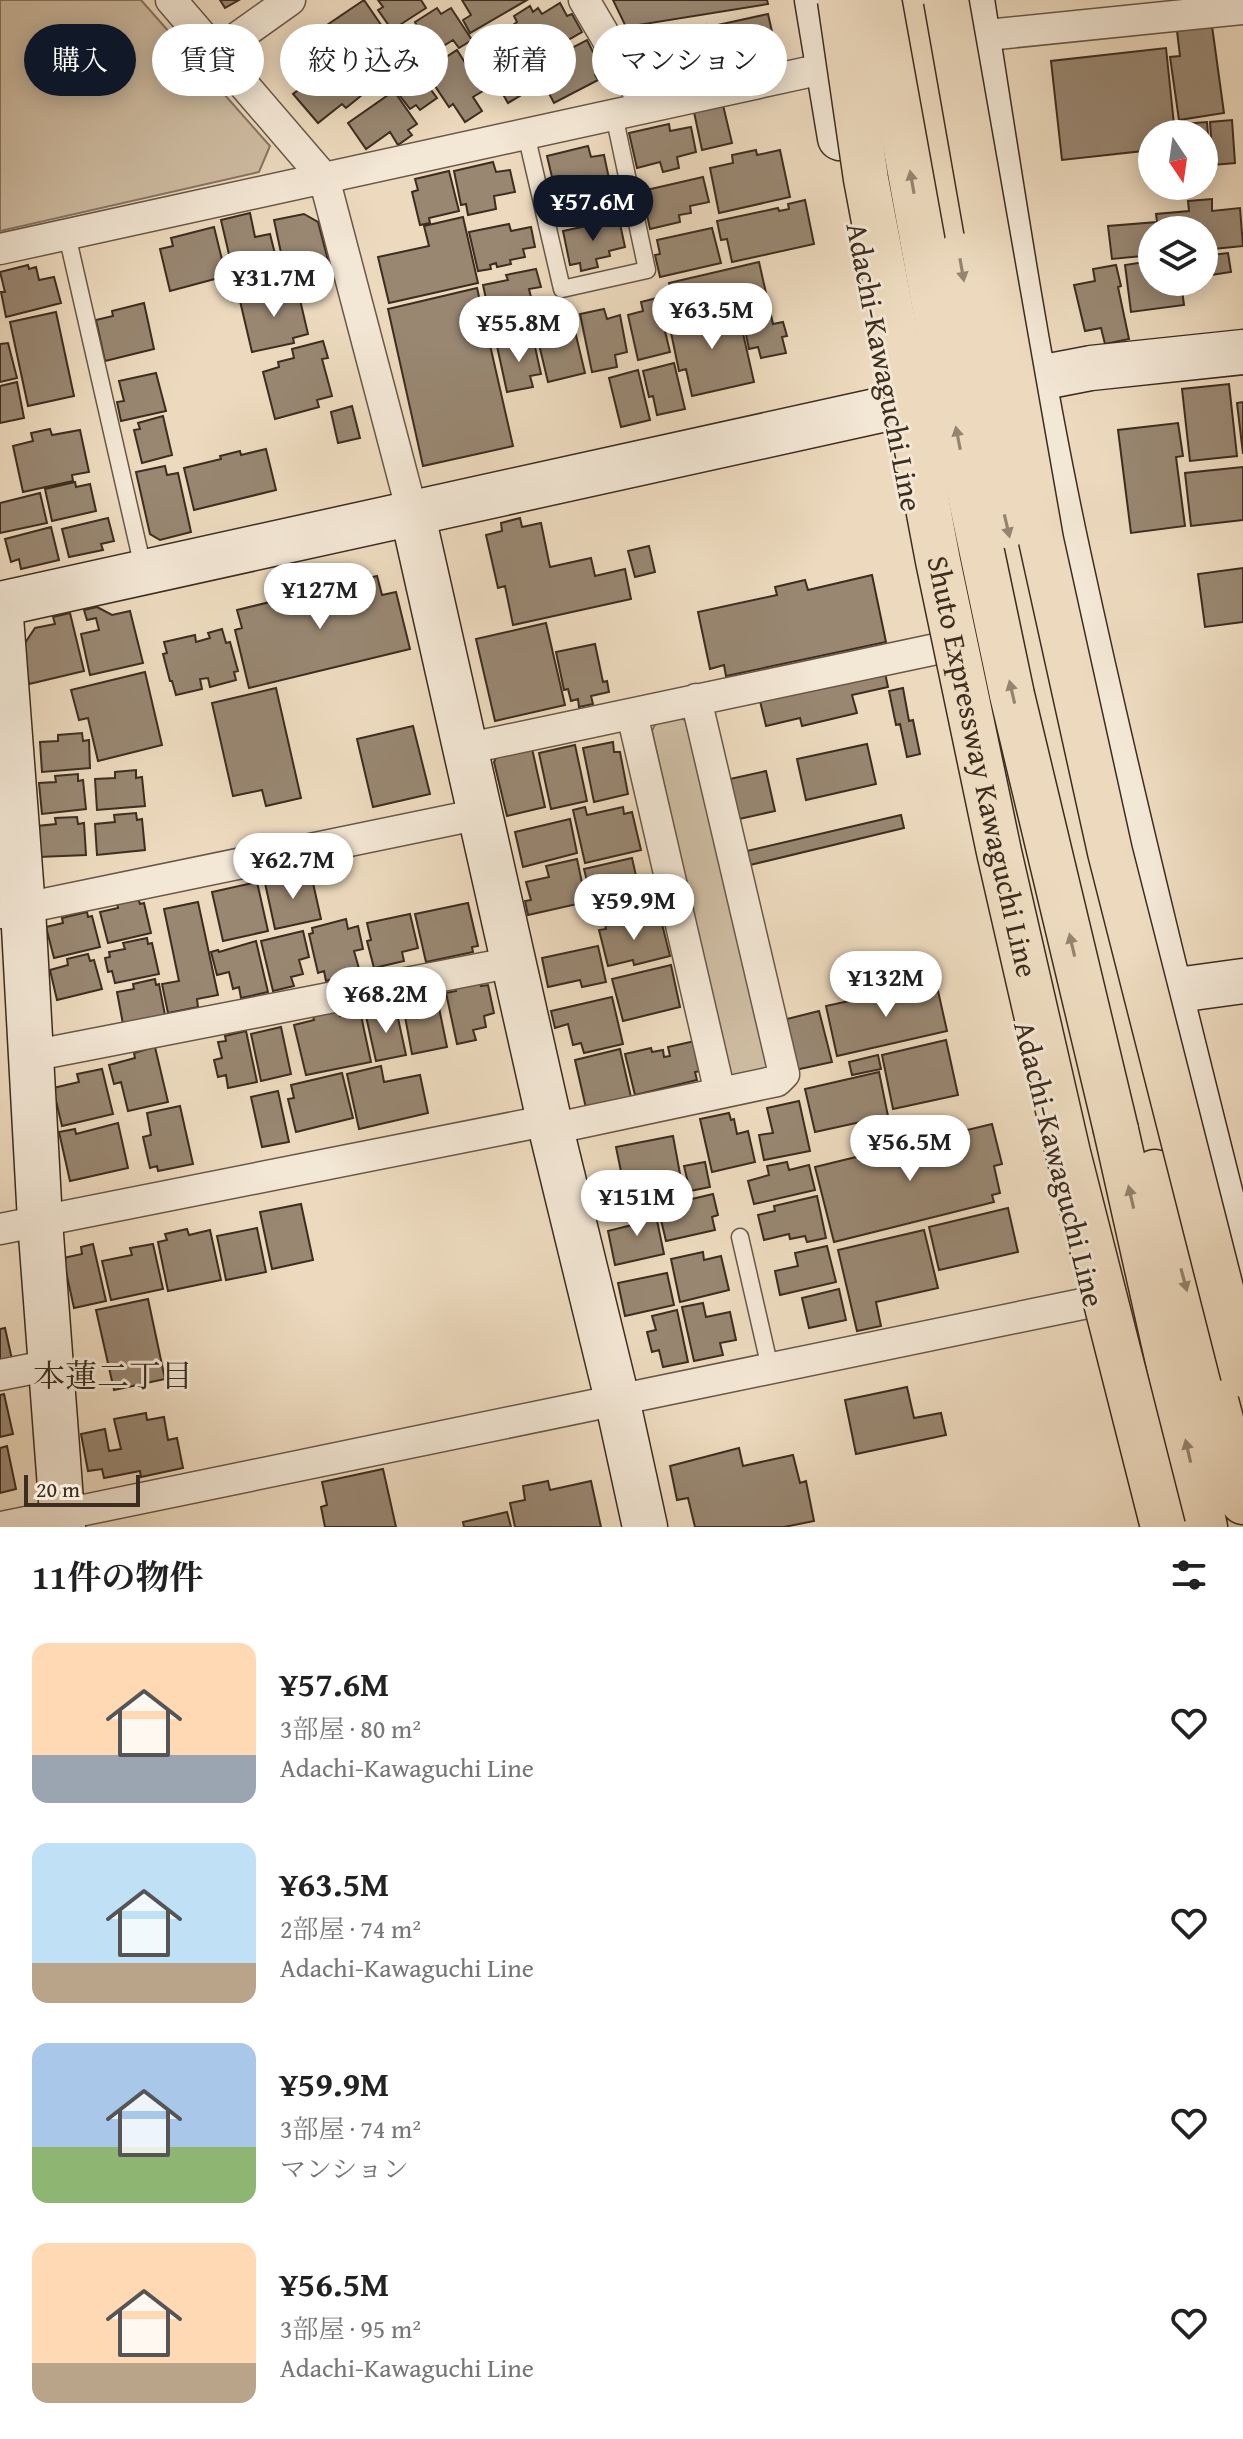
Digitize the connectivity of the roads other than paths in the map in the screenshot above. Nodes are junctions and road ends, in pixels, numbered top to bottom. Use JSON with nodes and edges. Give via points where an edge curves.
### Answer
{"nodes":[{"id":1,"x":171,"y":0,"type":"edge"},
{"id":2,"x":290,"y":0,"type":"edge"},
{"id":3,"x":584,"y":0,"type":"edge"},
{"id":4,"x":817,"y":0,"type":"edge"},
{"id":5,"x":840,"y":0,"type":"edge"},
{"id":6,"x":879,"y":0,"type":"edge"},
{"id":7,"x":916,"y":0,"type":"edge"},
{"id":8,"x":946,"y":0,"type":"edge"},
{"id":9,"x":1243,"y":9,"type":"edge"},
{"id":10,"x":975,"y":18,"type":"edge"},
{"id":11,"x":192,"y":24,"type":"edge"},
{"id":12,"x":256,"y":24,"type":"edge"},
{"id":13,"x":827,"y":68,"type":"junction"},
{"id":14,"x":254,"y":96,"type":"edge"},
{"id":15,"x":647,"y":107,"type":"junction"},
{"id":16,"x":614,"y":115,"type":"junction"},
{"id":17,"x":526,"y":134,"type":"junction"},
{"id":18,"x":324,"y":178,"type":"junction"},
{"id":19,"x":67,"y":235,"type":"junction"},
{"id":20,"x":0,"y":249,"type":"edge"},
{"id":21,"x":1243,"y":352,"type":"edge"},
{"id":22,"x":1035,"y":378,"type":"junction"},
{"id":23,"x":890,"y":407,"type":"junction"},
{"id":24,"x":412,"y":512,"type":"junction"},
{"id":25,"x":144,"y":572,"type":"junction"},
{"id":26,"x":0,"y":604,"type":"edge"},
{"id":27,"x":941,"y":648,"type":"junction"},
{"id":28,"x":696,"y":699,"type":"junction"},
{"id":29,"x":632,"y":714,"type":"junction"},
{"id":30,"x":465,"y":749,"type":"junction"},
{"id":31,"x":480,"y":814,"type":"junction"},
{"id":32,"x":11,"y":911,"type":"edge"},
{"id":33,"x":514,"y":962,"type":"junction"},
{"id":34,"x":1243,"y":981,"type":"edge"},
{"id":35,"x":1170,"y":991,"type":"junction"},
{"id":36,"x":31,"y":1056,"type":"junction"},
{"id":37,"x":720,"y":1093,"type":"junction"},
{"id":38,"x":551,"y":1124,"type":"junction"},
{"id":39,"x":1129,"y":1127,"type":"junction"},
{"id":40,"x":20,"y":1225,"type":"edge"},
{"id":41,"x":740,"y":1237,"type":"dead end"},
{"id":42,"x":1243,"y":1283,"type":"edge"},
{"id":43,"x":1092,"y":1302,"type":"junction"},
{"id":44,"x":51,"y":1365,"type":"junction"},
{"id":45,"x":770,"y":1368,"type":"junction"},
{"id":46,"x":0,"y":1375,"type":"edge"},
{"id":47,"x":1243,"y":1375,"type":"edge"},
{"id":48,"x":617,"y":1399,"type":"junction"},
{"id":49,"x":1243,"y":1502,"type":"edge"},
{"id":50,"x":63,"y":1521,"type":"edge"},
{"id":51,"x":2,"y":1527,"type":"edge"},
{"id":52,"x":645,"y":1527,"type":"edge"},
{"id":53,"x":1145,"y":1527,"type":"edge"},
{"id":54,"x":1163,"y":1527,"type":"edge"},
{"id":55,"x":1205,"y":1527,"type":"edge"}],
"edges":[{"from":1,"to":11,"type":"street"},
{"from":2,"to":12,"type":"street"},
{"from":3,"to":15,"type":"street"},
{"from":4,"to":13,"type":"street","name":"Adachi-Kawaguchi Line"},
{"from":5,"to":54,"type":"highway","name":"Shuto Expressway Kawaguchi Line","bridge":true,"via":[[869,194],[999,852],[1068,1153]]},
{"from":39,"to":6,"type":"highway","one_way":true,"bridge":true,"via":[[1012,695],[965,472]]},
{"from":7,"to":39,"type":"highway","one_way":true,"bridge":true,"via":[[1002,504]]},
{"from":8,"to":47,"type":"highway","bridge":true,"via":[[1041,540],[1110,852]]},
{"from":9,"to":10,"type":"street"},
{"from":10,"to":22,"type":"street"},
{"from":13,"to":15,"type":"street"},
{"from":13,"to":23,"type":"street","name":"Adachi-Kawaguchi Line"},
{"from":14,"to":18,"type":"street"},
{"from":15,"to":16,"type":"street"},
{"from":16,"to":17,"type":"street"},
{"from":16,"to":17,"type":"lane","via":[[647,270],[562,289]]},
{"from":17,"to":18,"type":"street"},
{"from":18,"to":19,"type":"street"},
{"from":18,"to":24,"type":"street"},
{"from":19,"to":20,"type":"street"},
{"from":19,"to":25,"type":"lane"},
{"from":21,"to":22,"type":"street"},
{"from":22,"to":23,"type":"street"},
{"from":22,"to":35,"type":"street","via":[[1069,557]]},
{"from":23,"to":24,"type":"street"},
{"from":23,"to":27,"type":"street","name":"Adachi-Kawaguchi Line"},
{"from":24,"to":25,"type":"street"},
{"from":24,"to":30,"type":"street"},
{"from":25,"to":26,"type":"street"},
{"from":26,"to":32,"type":"street"},
{"from":27,"to":28,"type":"street"},
{"from":27,"to":43,"type":"street","name":"Adachi-Kawaguchi Line","via":[[985,860]]},
{"from":28,"to":29,"type":"street"},
{"from":28,"to":37,"type":"street","via":[[784,1074],[777,1081]]},
{"from":29,"to":30,"type":"street"},
{"from":29,"to":37,"type":"street"},
{"from":30,"to":31,"type":"street"},
{"from":31,"to":32,"type":"street"},
{"from":31,"to":33,"type":"street"},
{"from":32,"to":36,"type":"street"},
{"from":33,"to":36,"type":"street"},
{"from":33,"to":38,"type":"street"},
{"from":34,"to":35,"type":"street"},
{"from":35,"to":42,"type":"street"},
{"from":36,"to":40,"type":"street"},
{"from":37,"to":38,"type":"street"},
{"from":38,"to":40,"type":"street"},
{"from":38,"to":48,"type":"street"},
{"from":39,"to":49,"type":"highway","one_way":true},
{"from":55,"to":39,"type":"highway","one_way":true},
{"from":40,"to":44,"type":"street"},
{"from":41,"to":45,"type":"lane"},
{"from":43,"to":45,"type":"street"},
{"from":43,"to":53,"type":"street","name":"Adachi-Kawaguchi Line"},
{"from":44,"to":46,"type":"street"},
{"from":44,"to":50,"type":"street"},
{"from":45,"to":48,"type":"street"},
{"from":48,"to":50,"type":"street"},
{"from":48,"to":52,"type":"street"},
{"from":50,"to":51,"type":"street"}]}
